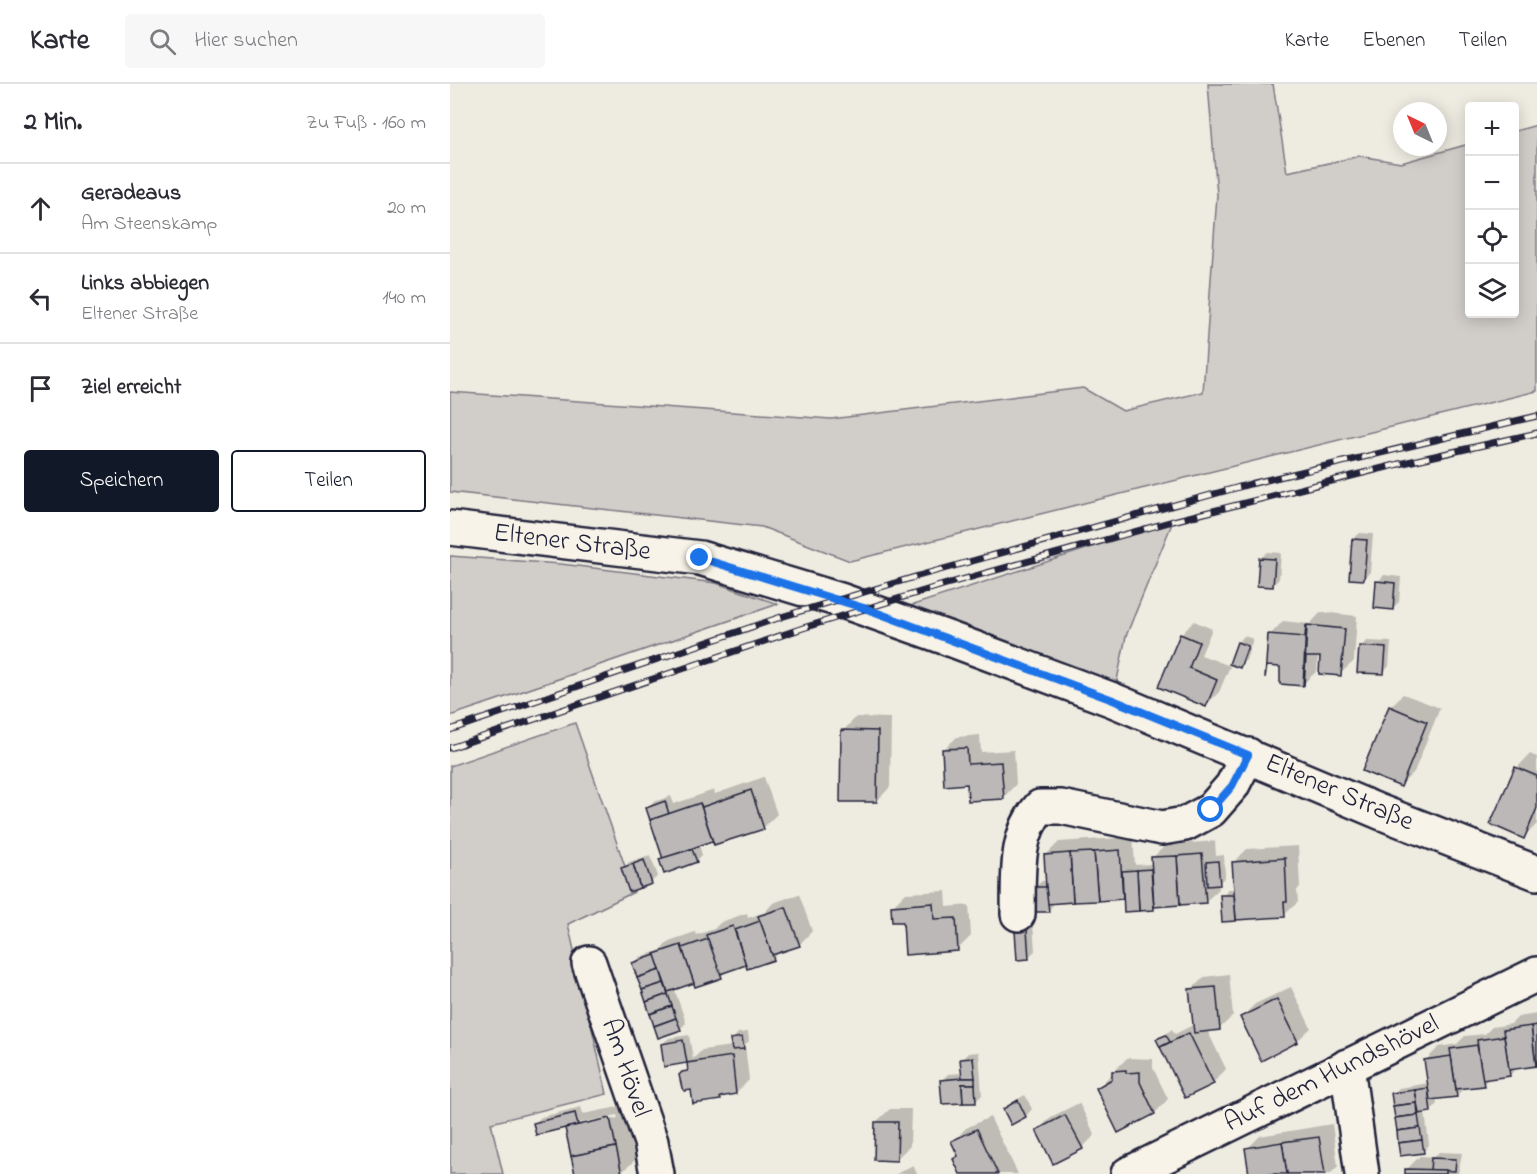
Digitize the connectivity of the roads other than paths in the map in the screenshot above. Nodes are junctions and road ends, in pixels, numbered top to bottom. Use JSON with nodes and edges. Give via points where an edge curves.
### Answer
{"nodes":[{"id":1,"x":450,"y":528,"type":"edge"},
{"id":2,"x":1248,"y":755,"type":"junction"},
{"id":3,"x":1537,"y":873,"type":"edge"},
{"id":4,"x":1018,"y":914,"type":"dead end"},
{"id":5,"x":589,"y":963,"type":"dead end"},
{"id":6,"x":1537,"y":974,"type":"edge"},
{"id":7,"x":1347,"y":1066,"type":"junction"},
{"id":8,"x":657,"y":1174,"type":"edge"},
{"id":9,"x":1128,"y":1174,"type":"edge"},
{"id":10,"x":1362,"y":1174,"type":"edge"}],
"edges":[{"from":1,"to":2,"type":"street","name":"Eltener Straße","via":[[700,558],[867,609],[1113,700]]},
{"from":2,"to":3,"type":"street","name":"Eltener Straße"},
{"from":2,"to":4,"type":"street","via":[[1232,786],[1211,810],[1185,824],[1162,828],[1061,807],[1040,807],[1031,817],[1021,843]]},
{"from":5,"to":8,"type":"street","name":"Am Hövel","via":[[651,1142]]},
{"from":6,"to":7,"type":"street","name":"Auf dem Hundshövel"},
{"from":7,"to":9,"type":"street","name":"Auf dem Hundshövel"},
{"from":7,"to":10,"type":"street"}]}
